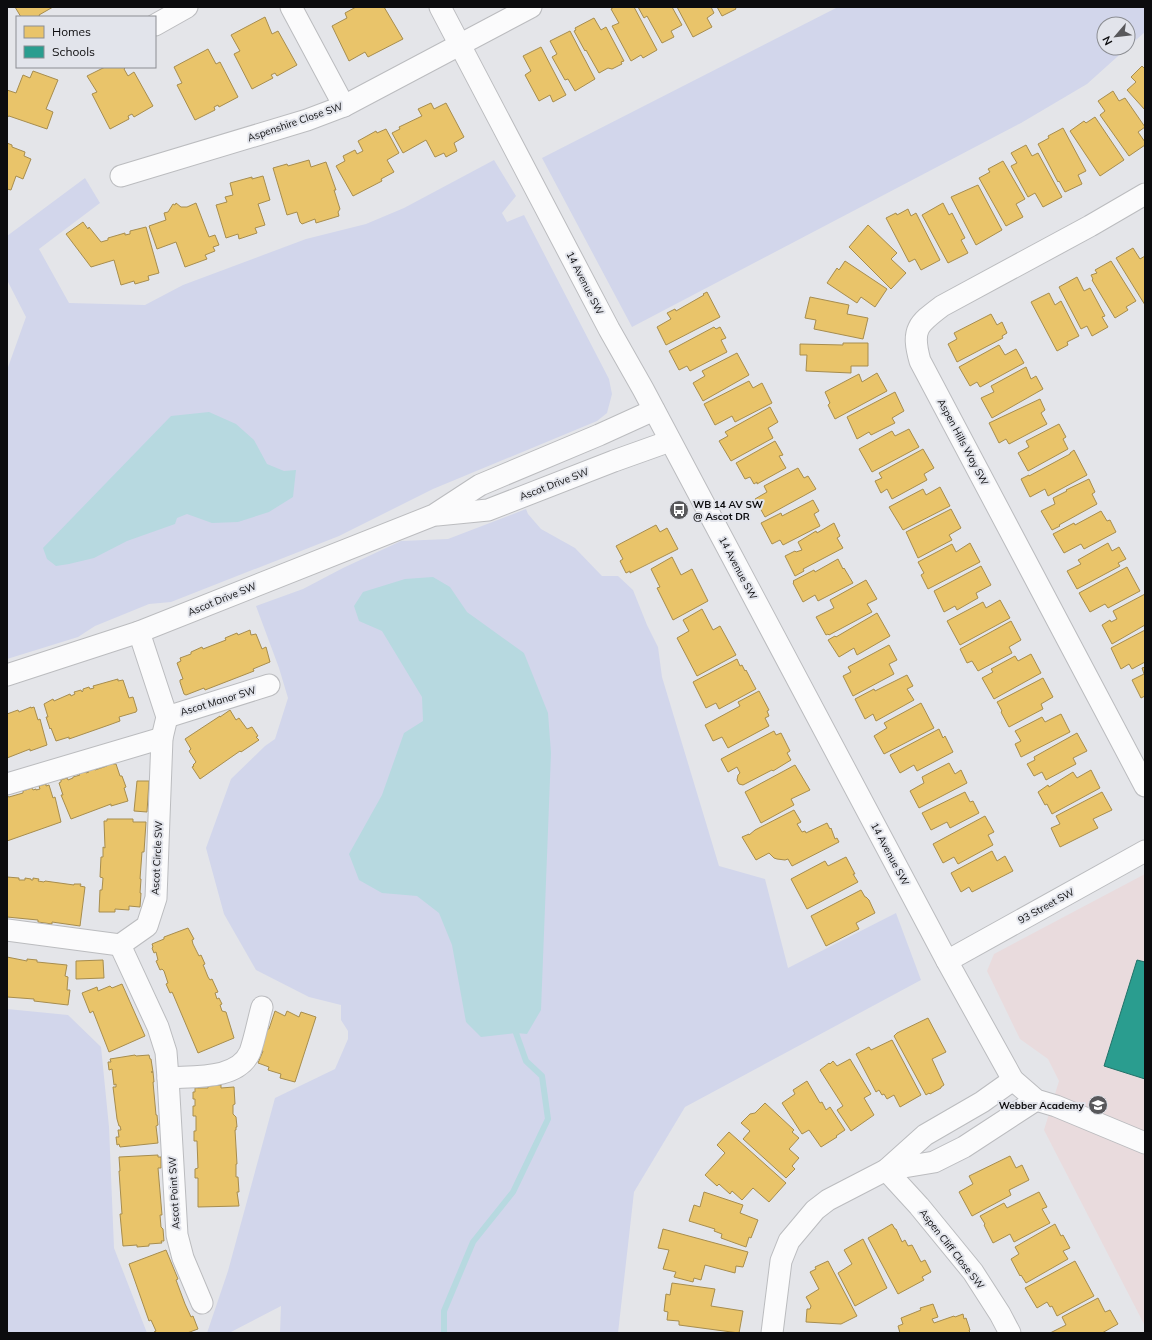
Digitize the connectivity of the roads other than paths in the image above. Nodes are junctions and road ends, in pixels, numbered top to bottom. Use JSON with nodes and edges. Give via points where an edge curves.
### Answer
{"nodes":[{"id":1,"x":188,"y":7,"type":"edge"},
{"id":2,"x":291,"y":7,"type":"edge"},
{"id":3,"x":440,"y":7,"type":"edge"},
{"id":4,"x":531,"y":7,"type":"edge"},
{"id":5,"x":156,"y":24,"type":"edge"},
{"id":6,"x":460,"y":45,"type":"junction"},
{"id":7,"x":344,"y":106,"type":"junction"},
{"id":8,"x":121,"y":176,"type":"dead end"},
{"id":9,"x":1145,"y":194,"type":"edge"},
{"id":10,"x":654,"y":410,"type":"junction"},
{"id":11,"x":670,"y":441,"type":"junction"},
{"id":12,"x":434,"y":515,"type":"junction"},
{"id":13,"x":138,"y":632,"type":"junction"},
{"id":14,"x":7,"y":675,"type":"edge"},
{"id":15,"x":269,"y":686,"type":"dead end"},
{"id":16,"x":167,"y":717,"type":"junction"},
{"id":17,"x":162,"y":738,"type":"junction"},
{"id":18,"x":7,"y":784,"type":"edge"},
{"id":19,"x":1145,"y":786,"type":"edge"},
{"id":20,"x":1145,"y":851,"type":"edge"},
{"id":21,"x":7,"y":930,"type":"edge"},
{"id":22,"x":120,"y":944,"type":"junction"},
{"id":23,"x":947,"y":961,"type":"junction"},
{"id":24,"x":262,"y":1007,"type":"dead end"},
{"id":25,"x":168,"y":1078,"type":"junction"},
{"id":26,"x":1013,"y":1080,"type":"junction"},
{"id":27,"x":1036,"y":1100,"type":"junction"},
{"id":28,"x":1145,"y":1143,"type":"edge"},
{"id":29,"x":886,"y":1170,"type":"junction"},
{"id":30,"x":202,"y":1303,"type":"dead end"},
{"id":31,"x":772,"y":1333,"type":"edge"},
{"id":32,"x":1010,"y":1333,"type":"edge"}],
"edges":[{"from":1,"to":5,"type":"street"},
{"from":2,"to":7,"type":"street"},
{"from":3,"to":6,"type":"street","name":"14 Avenue SW"},
{"from":4,"to":6,"type":"street","name":"Aspenshire Close SW"},
{"from":6,"to":7,"type":"street","name":"Aspenshire Close SW"},
{"from":6,"to":10,"type":"street","name":"14 Avenue SW"},
{"from":7,"to":8,"type":"street","name":"Aspenshire Close SW","via":[[307,120]]},
{"from":9,"to":19,"type":"street","name":"Aspen Hills Way SW","via":[[1063,242],[942,306],[925,318],[916,336],[917,351],[923,367]]},
{"from":10,"to":11,"type":"street","name":"14 Avenue SW"},
{"from":10,"to":12,"type":"street","name":"Ascot Drive SW","via":[[480,484]]},
{"from":11,"to":12,"type":"street","name":"Ascot Drive SW","via":[[488,510]]},
{"from":11,"to":23,"type":"street","name":"14 Avenue SW"},
{"from":12,"to":13,"type":"street","name":"Ascot Drive SW"},
{"from":13,"to":14,"type":"street","name":"Ascot Drive SW"},
{"from":13,"to":16,"type":"street"},
{"from":15,"to":16,"type":"street","name":"Ascot Manor SW"},
{"from":16,"to":17,"type":"street","name":"Ascot Circle SW"},
{"from":17,"to":18,"type":"street"},
{"from":17,"to":22,"type":"street","name":"Ascot Circle SW","via":[[156,898],[147,926]]},
{"from":20,"to":23,"type":"street","name":"93 Street SW"},
{"from":21,"to":22,"type":"street"},
{"from":22,"to":25,"type":"street","name":"Ascot Point SW","via":[[158,1027],[166,1052]]},
{"from":23,"to":26,"type":"street","name":"14 Avenue SW"},
{"from":24,"to":25,"type":"street","via":[[249,1053],[238,1067],[222,1074]]},
{"from":25,"to":30,"type":"street","name":"Ascot Point SW","via":[[177,1235],[183,1258]]},
{"from":26,"to":27,"type":"street","name":"14 Avenue SW"},
{"from":26,"to":29,"type":"street","via":[[982,1102],[925,1135]]},
{"from":27,"to":28,"type":"street"},
{"from":27,"to":29,"type":"street","via":[[964,1147],[934,1162]]},
{"from":29,"to":31,"type":"street","via":[[828,1200],[815,1210],[789,1241],[782,1260]]},
{"from":29,"to":32,"type":"street","name":"Aspen Cliff Close SW","via":[[973,1272]]}]}
